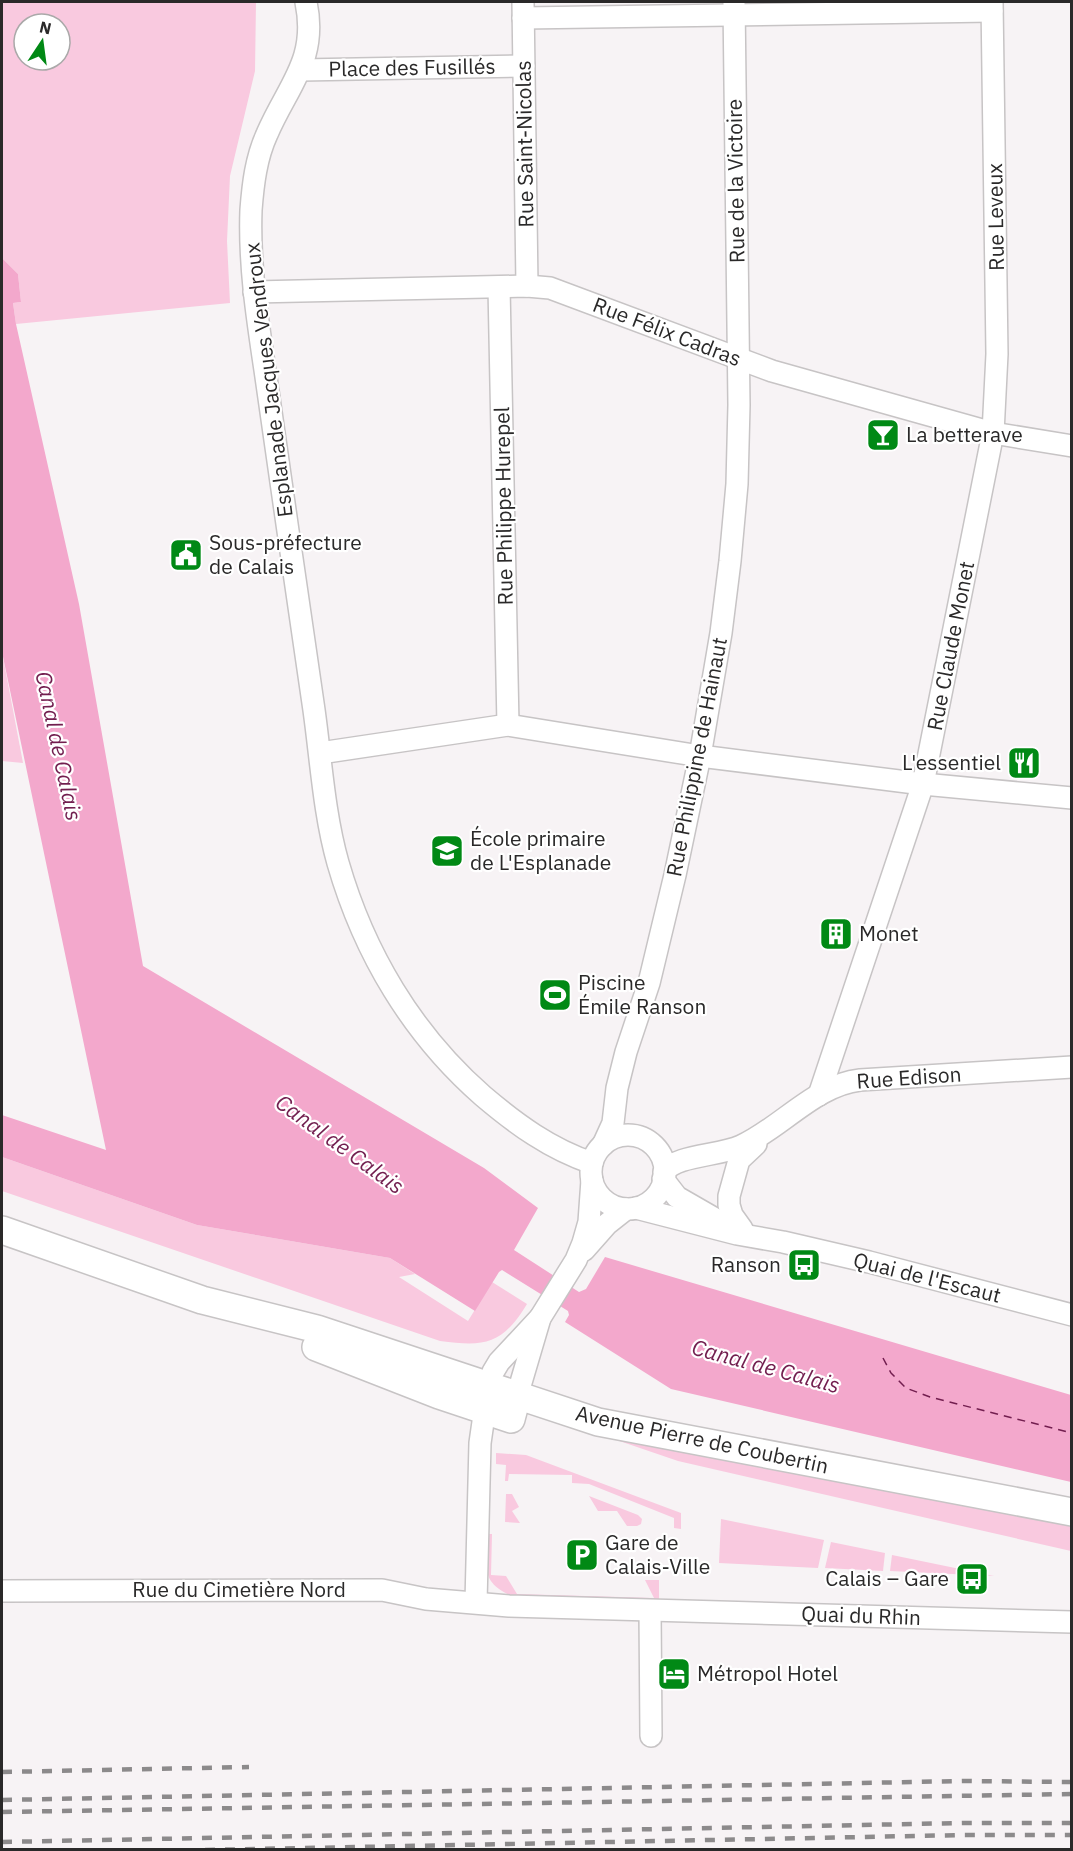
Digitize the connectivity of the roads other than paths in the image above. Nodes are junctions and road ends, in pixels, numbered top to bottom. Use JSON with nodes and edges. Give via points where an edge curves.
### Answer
{"nodes":[{"id":1,"x":306,"y":2,"type":"edge"},
{"id":2,"x":992,"y":6,"type":"edge"},
{"id":3,"x":734,"y":8,"type":"edge"},
{"id":4,"x":523,"y":10,"type":"edge"},
{"id":5,"x":524,"y":66,"type":"junction"},
{"id":6,"x":301,"y":70,"type":"junction"},
{"id":7,"x":527,"y":286,"type":"junction"},
{"id":8,"x":499,"y":287,"type":"junction"},
{"id":9,"x":254,"y":292,"type":"junction"},
{"id":10,"x":738,"y":360,"type":"junction"},
{"id":11,"x":993,"y":433,"type":"junction"},
{"id":12,"x":1071,"y":446,"type":"edge"},
{"id":13,"x":508,"y":724,"type":"junction"},
{"id":14,"x":320,"y":753,"type":"junction"},
{"id":15,"x":700,"y":756,"type":"junction"},
{"id":16,"x":923,"y":784,"type":"junction"},
{"id":17,"x":1071,"y":798,"type":"edge"},
{"id":18,"x":1071,"y":1067,"type":"edge"},
{"id":19,"x":819,"y":1095,"type":"junction"},
{"id":20,"x":770,"y":1131,"type":"junction"},
{"id":21,"x":596,"y":1163,"type":"junction"},
{"id":22,"x":664,"y":1176,"type":"junction"},
{"id":23,"x":631,"y":1208,"type":"junction"},
{"id":24,"x":742,"y":1229,"type":"junction"},
{"id":25,"x":2,"y":1230,"type":"edge"},
{"id":26,"x":783,"y":1242,"type":"junction"},
{"id":27,"x":576,"y":1260,"type":"junction"},
{"id":28,"x":1071,"y":1315,"type":"edge"},
{"id":29,"x":540,"y":1318,"type":"junction"},
{"id":30,"x":486,"y":1398,"type":"junction"},
{"id":31,"x":514,"y":1407,"type":"junction"},
{"id":32,"x":1071,"y":1512,"type":"edge"},
{"id":33,"x":2,"y":1591,"type":"edge"},
{"id":34,"x":476,"y":1602,"type":"junction"},
{"id":35,"x":650,"y":1611,"type":"junction"},
{"id":36,"x":1071,"y":1622,"type":"edge"},
{"id":37,"x":651,"y":1736,"type":"dead end"}],
"edges":[{"from":1,"to":6,"type":"street","name":"Esplanade Jacques Vendroux","via":[[309,27]]},
{"from":2,"to":3,"type":"street"},
{"from":2,"to":11,"type":"street","name":"Rue Leveux","via":[[997,354]]},
{"from":3,"to":4,"type":"street"},
{"from":3,"to":10,"type":"street","name":"Rue de la Victoire"},
{"from":4,"to":5,"type":"street","name":"Rue Saint-Nicolas"},
{"from":5,"to":6,"type":"street","name":"Place des Fusillés"},
{"from":5,"to":7,"type":"street","name":"Rue Saint-Nicolas"},
{"from":6,"to":9,"type":"street","name":"Esplanade Jacques Vendroux","via":[[265,138],[254,176]]},
{"from":7,"to":8,"type":"street","name":"Rue Félix Cadras"},
{"from":7,"to":10,"type":"street","name":"Rue Félix Cadras","via":[[560,291]]},
{"from":8,"to":9,"type":"street","name":"Rue Félix Cadras"},
{"from":8,"to":13,"type":"street","name":"Rue Philippe Hurepel"},
{"from":9,"to":14,"type":"street","name":"Esplanade Jacques Vendroux"},
{"from":10,"to":11,"type":"street","name":"Rue Félix Cadras"},
{"from":10,"to":15,"type":"street","name":"Rue Philippine de Hainaut","via":[[738,442],[730,561]]},
{"from":11,"to":12,"type":"street","name":"Rue Félix Cadras"},
{"from":11,"to":16,"type":"street","name":"Rue Claude Monet"},
{"from":13,"to":14,"type":"street"},
{"from":13,"to":15,"type":"street"},
{"from":14,"to":21,"type":"street","name":"Esplanade Jacques Vendroux","via":[[338,862],[353,908],[374,957],[403,1006],[442,1056],[488,1100],[551,1146]]},
{"from":15,"to":16,"type":"street"},
{"from":15,"to":21,"type":"street","name":"Rue Philippine de Hainaut","via":[[649,983],[626,1052],[613,1123]]},
{"from":16,"to":17,"type":"street"},
{"from":16,"to":19,"type":"street","name":"Rue Claude Monet"},
{"from":18,"to":19,"type":"street","name":"Rue Edison","via":[[849,1082]]},
{"from":19,"to":20,"type":"street","name":"Rue Edison"},
{"from":20,"to":22,"type":"street","name":"Rue Edison","via":[[733,1150],[676,1162]]},
{"from":20,"to":24,"type":"street","via":[[737,1166],[729,1205]]},
{"from":21,"to":22,"type":"street","via":[[611,1139],[626,1136],[645,1140],[659,1153]]},
{"from":21,"to":23,"type":"street","via":[[598,1193],[612,1205]]},
{"from":21,"to":27,"type":"street","name":"Rue Philippine de Hainaut","via":[[589,1222]]},
{"from":22,"to":23,"type":"street","via":[[655,1196]]},
{"from":22,"to":24,"type":"street","name":"Quai de l'Escaut","via":[[673,1194],[690,1206]]},
{"from":23,"to":26,"type":"street","name":"Quai de l'Escaut"},
{"from":23,"to":27,"type":"street","via":[[602,1229]]},
{"from":24,"to":26,"type":"street","name":"Quai de l'Escaut"},
{"from":25,"to":30,"type":"street","name":"Avenue Pierre de Coubertin","via":[[202,1300],[439,1395]]},
{"from":26,"to":28,"type":"street","name":"Quai de l'Escaut"},
{"from":27,"to":29,"type":"street"},
{"from":29,"to":30,"type":"street","via":[[499,1362]]},
{"from":29,"to":31,"type":"street"},
{"from":30,"to":31,"type":"street","name":"Avenue Pierre de Coubertin"},
{"from":30,"to":34,"type":"street","via":[[480,1443]]},
{"from":31,"to":32,"type":"street","name":"Avenue Pierre de Coubertin"},
{"from":33,"to":34,"type":"street","name":"Rue du Cimetière Nord","via":[[382,1590],[426,1599]]},
{"from":34,"to":35,"type":"street","name":"Quai du Rhin"},
{"from":35,"to":36,"type":"street","name":"Quai du Rhin"},
{"from":35,"to":37,"type":"street"}]}
